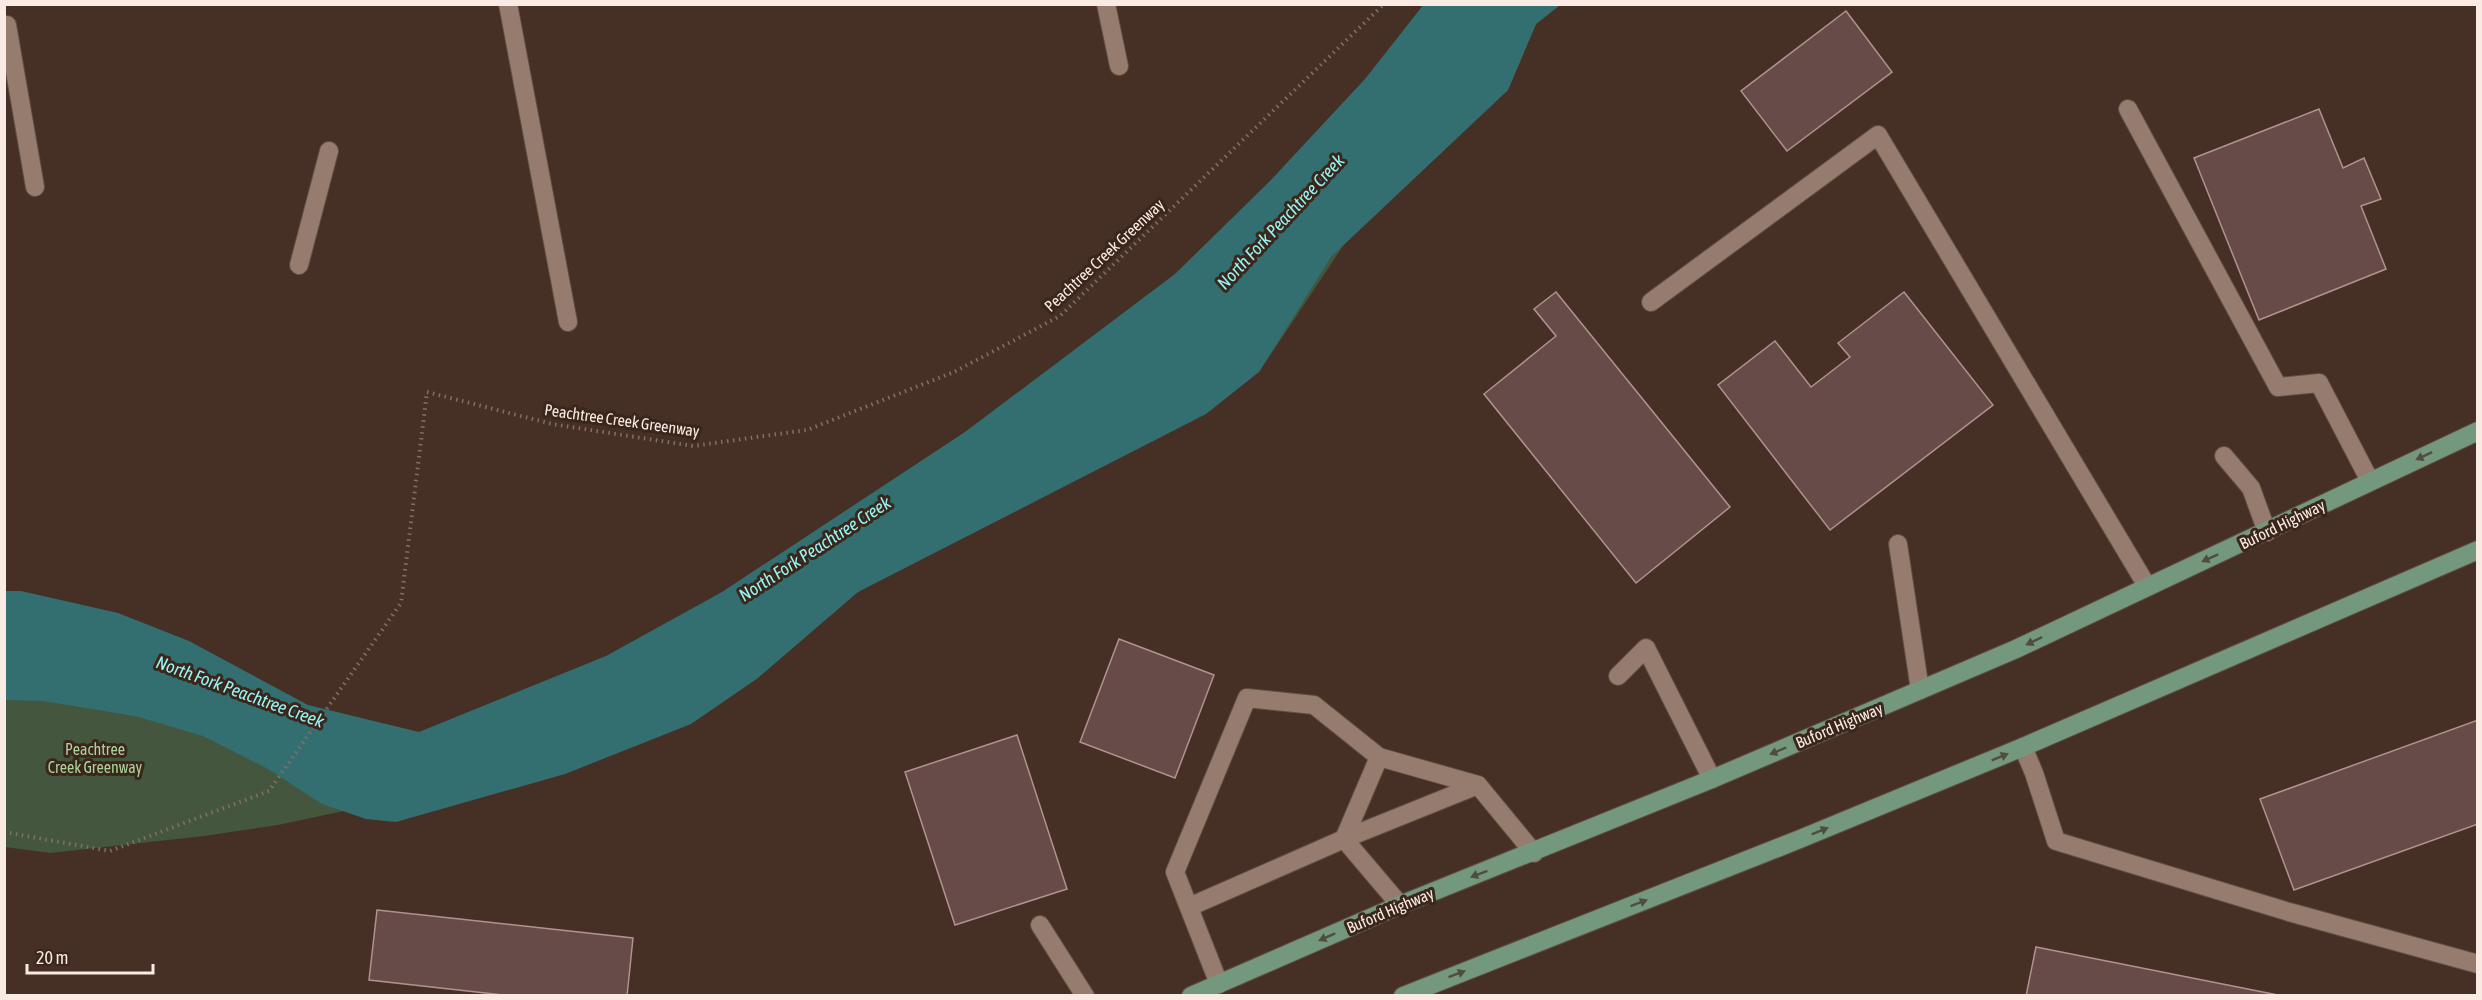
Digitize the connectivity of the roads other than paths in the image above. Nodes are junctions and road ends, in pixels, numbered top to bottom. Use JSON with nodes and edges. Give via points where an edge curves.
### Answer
{"nodes":[{"id":1,"x":508,"y":4,"type":"edge"},
{"id":2,"x":1106,"y":4,"type":"edge"},
{"id":3,"x":7,"y":25,"type":"dead end"},
{"id":4,"x":1119,"y":66,"type":"dead end"},
{"id":5,"x":2128,"y":109,"type":"dead end"},
{"id":6,"x":329,"y":151,"type":"dead end"},
{"id":7,"x":35,"y":187,"type":"dead end"},
{"id":8,"x":298,"y":264,"type":"dead end"},
{"id":9,"x":1651,"y":302,"type":"dead end"},
{"id":10,"x":568,"y":322,"type":"dead end"},
{"id":11,"x":2478,"y":431,"type":"edge"},
{"id":12,"x":2224,"y":456,"type":"dead end"},
{"id":13,"x":2370,"y":481,"type":"junction"},
{"id":14,"x":2267,"y":532,"type":"junction"},
{"id":15,"x":1898,"y":544,"type":"dead end"},
{"id":16,"x":2478,"y":550,"type":"edge"},
{"id":17,"x":2147,"y":586,"type":"junction"},
{"id":18,"x":1618,"y":676,"type":"dead end"},
{"id":19,"x":1920,"y":690,"type":"junction"},
{"id":20,"x":2023,"y":747,"type":"junction"},
{"id":21,"x":1379,"y":757,"type":"junction"},
{"id":22,"x":1712,"y":779,"type":"junction"},
{"id":23,"x":1478,"y":785,"type":"junction"},
{"id":24,"x":1344,"y":839,"type":"junction"},
{"id":25,"x":1534,"y":853,"type":"junction"},
{"id":26,"x":1400,"y":905,"type":"junction"},
{"id":27,"x":1189,"y":907,"type":"junction"},
{"id":28,"x":1040,"y":925,"type":"dead end"},
{"id":29,"x":2478,"y":964,"type":"edge"},
{"id":30,"x":1219,"y":984,"type":"junction"},
{"id":31,"x":1085,"y":996,"type":"edge"},
{"id":32,"x":1191,"y":996,"type":"edge"},
{"id":33,"x":1403,"y":996,"type":"edge"}],
"edges":[{"from":1,"to":10,"type":"lane"},
{"from":2,"to":4,"type":"lane"},
{"from":3,"to":7,"type":"lane"},
{"from":5,"to":13,"type":"lane","via":[[2278,387],[2319,382]]},
{"from":6,"to":8,"type":"lane"},
{"from":9,"to":17,"type":"lane","via":[[1878,135]]},
{"from":11,"to":13,"type":"main road","name":"Buford Highway","one_way":true},
{"from":12,"to":14,"type":"lane","via":[[2251,488]]},
{"from":13,"to":14,"type":"main road","name":"Buford Highway"},
{"from":14,"to":17,"type":"main road","name":"Buford Highway","one_way":true},
{"from":15,"to":19,"type":"lane"},
{"from":16,"to":20,"type":"main road"},
{"from":17,"to":19,"type":"main road","name":"Buford Highway","one_way":true},
{"from":18,"to":22,"type":"lane","via":[[1646,648]]},
{"from":19,"to":22,"type":"main road","name":"Buford Highway","one_way":true},
{"from":20,"to":29,"type":"lane","via":[[2056,841]]},
{"from":33,"to":20,"type":"main road","one_way":true},
{"from":21,"to":23,"type":"lane"},
{"from":21,"to":24,"type":"lane"},
{"from":21,"to":27,"type":"lane","via":[[1314,705],[1247,698],[1175,872]]},
{"from":22,"to":25,"type":"main road","name":"Buford Highway"},
{"from":23,"to":24,"type":"lane"},
{"from":23,"to":25,"type":"lane"},
{"from":24,"to":26,"type":"lane"},
{"from":24,"to":27,"type":"lane"},
{"from":25,"to":26,"type":"main road","name":"Buford Highway","one_way":true},
{"from":26,"to":30,"type":"main road","name":"Buford Highway","one_way":true},
{"from":27,"to":30,"type":"lane"},
{"from":28,"to":31,"type":"lane"},
{"from":30,"to":32,"type":"main road","name":"Buford Highway"}]}
